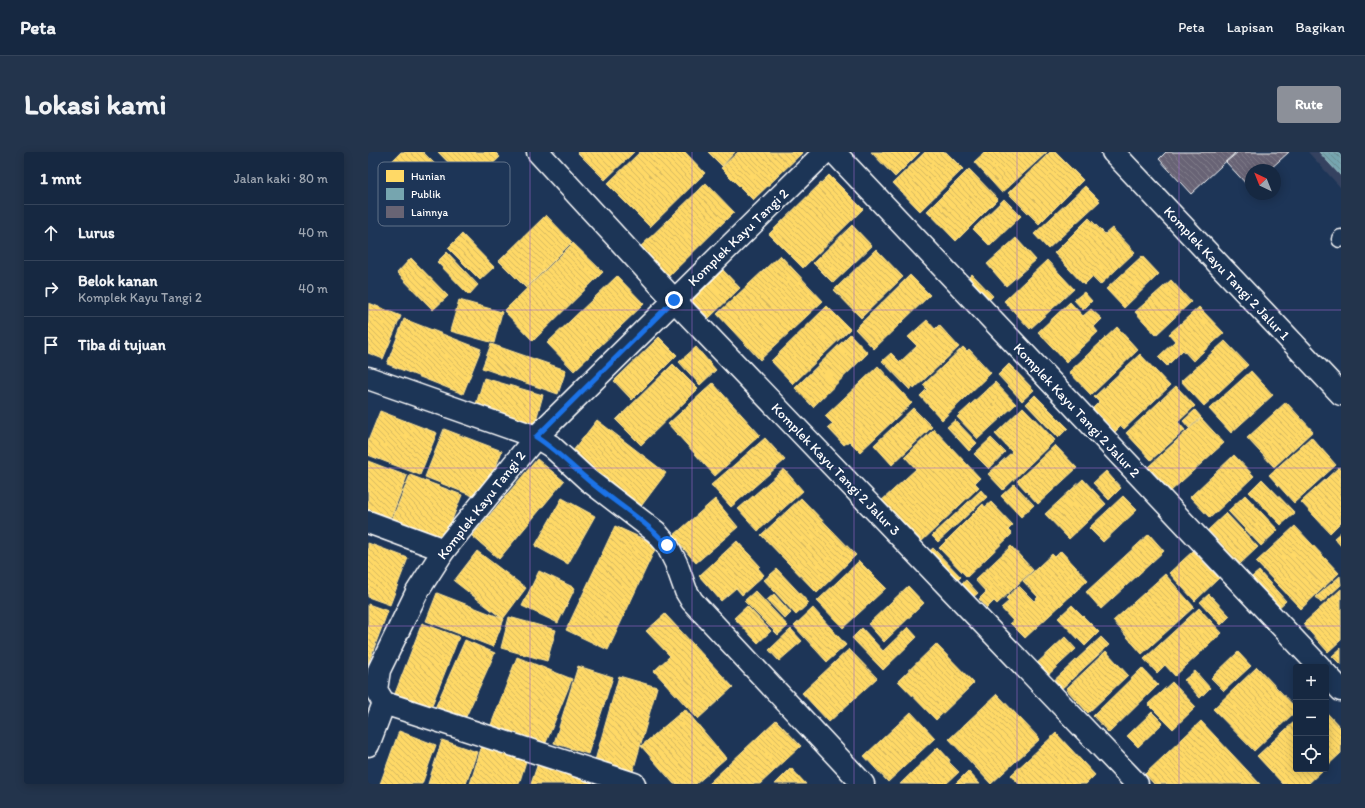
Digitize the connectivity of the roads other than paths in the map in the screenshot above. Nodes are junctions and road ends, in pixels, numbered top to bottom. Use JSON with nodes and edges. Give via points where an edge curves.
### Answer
{"nodes":[{"id":1,"x":538,"y":152,"type":"edge"},
{"id":2,"x":825,"y":152,"type":"edge"},
{"id":3,"x":834,"y":152,"type":"edge"},
{"id":4,"x":1113,"y":152,"type":"edge"},
{"id":5,"x":674,"y":300,"type":"junction"},
{"id":6,"x":368,"y":378,"type":"edge"},
{"id":7,"x":1341,"y":394,"type":"edge"},
{"id":8,"x":536,"y":437,"type":"junction"},
{"id":9,"x":368,"y":522,"type":"edge"},
{"id":10,"x":444,"y":550,"type":"junction"},
{"id":11,"x":1317,"y":664,"type":"edge"},
{"id":12,"x":1329,"y":677,"type":"edge"},
{"id":13,"x":1341,"y":690,"type":"edge"},
{"id":14,"x":376,"y":693,"type":"edge"},
{"id":15,"x":368,"y":745,"type":"edge"},
{"id":16,"x":634,"y":784,"type":"edge"},
{"id":17,"x":863,"y":784,"type":"edge"},
{"id":18,"x":1137,"y":784,"type":"edge"}],
"edges":[{"from":1,"to":5,"type":"street","name":"Komplek Kayu Tangi 2 Jalur 3"},
{"from":2,"to":5,"type":"street","name":"Komplek Kayu Tangi 2"},
{"from":3,"to":11,"type":"street","name":"Komplek Kayu Tangi 2 Jalur 2"},
{"from":4,"to":7,"type":"street","name":"Komplek Kayu Tangi 2 Jalur 1"},
{"from":5,"to":8,"type":"street","name":"Komplek Kayu Tangi 2"},
{"from":5,"to":18,"type":"street","name":"Komplek Kayu Tangi 2 Jalur 3"},
{"from":6,"to":8,"type":"street"},
{"from":8,"to":10,"type":"street","name":"Komplek Kayu Tangi 2"},
{"from":8,"to":17,"type":"street","via":[[551,446],[588,480],[656,532],[667,545],[692,601]]},
{"from":9,"to":10,"type":"street"},
{"from":10,"to":14,"type":"street","name":"Komplek Kayu Tangi 2","via":[[413,599],[379,670]]},
{"from":12,"to":13,"type":"street"},
{"from":14,"to":15,"type":"street","name":"Komplek Kayu Tangi 2"},
{"from":14,"to":16,"type":"street"}]}
